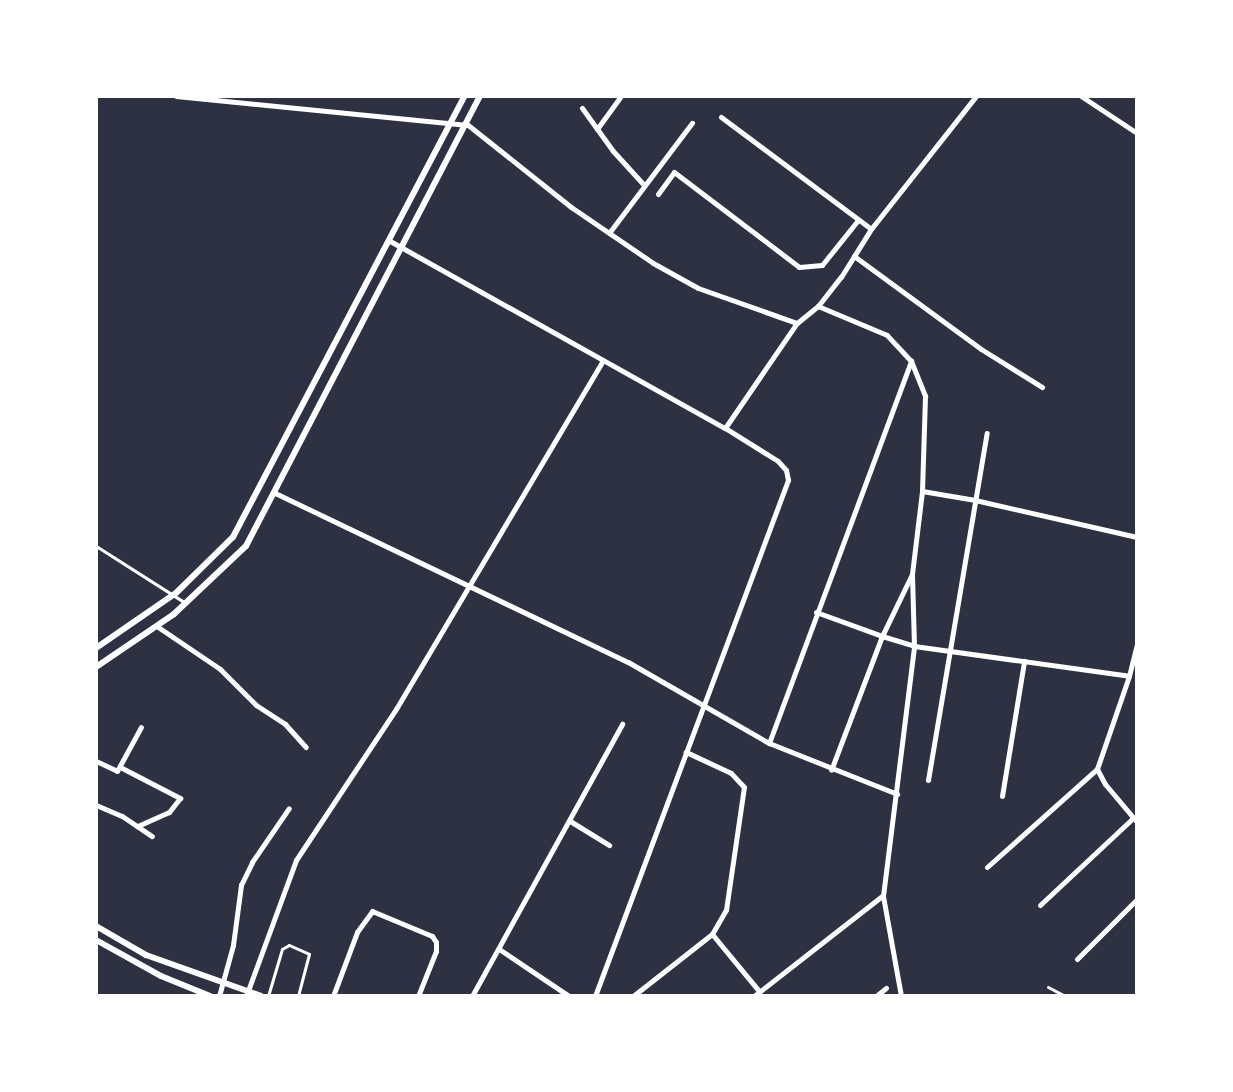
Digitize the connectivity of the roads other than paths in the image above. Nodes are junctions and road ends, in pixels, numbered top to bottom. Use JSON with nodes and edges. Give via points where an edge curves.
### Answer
{"nodes":[{"id":1,"x":176,"y":96,"type":"edge"},
{"id":2,"x":184,"y":96,"type":"edge"},
{"id":3,"x":465,"y":96,"type":"edge"},
{"id":4,"x":480,"y":96,"type":"edge"},
{"id":5,"x":621,"y":96,"type":"edge"},
{"id":6,"x":976,"y":96,"type":"edge"},
{"id":7,"x":1081,"y":96,"type":"edge"},
{"id":8,"x":582,"y":108,"type":"dead end"},
{"id":9,"x":721,"y":117,"type":"dead end"},
{"id":10,"x":455,"y":121,"type":"junction"},
{"id":11,"x":692,"y":123,"type":"dead end"},
{"id":12,"x":468,"y":125,"type":"junction"},
{"id":13,"x":597,"y":129,"type":"junction"},
{"id":14,"x":1137,"y":133,"type":"edge"},
{"id":15,"x":645,"y":186,"type":"junction"},
{"id":16,"x":658,"y":194,"type":"dead end"},
{"id":17,"x":858,"y":220,"type":"junction"},
{"id":18,"x":871,"y":229,"type":"junction"},
{"id":19,"x":609,"y":233,"type":"junction"},
{"id":20,"x":390,"y":241,"type":"junction"},
{"id":21,"x":403,"y":248,"type":"junction"},
{"id":22,"x":854,"y":256,"type":"junction"},
{"id":23,"x":820,"y":304,"type":"junction"},
{"id":24,"x":797,"y":323,"type":"junction"},
{"id":25,"x":603,"y":361,"type":"junction"},
{"id":26,"x":911,"y":361,"type":"junction"},
{"id":27,"x":1042,"y":387,"type":"dead end"},
{"id":28,"x":725,"y":428,"type":"junction"},
{"id":29,"x":987,"y":433,"type":"dead end"},
{"id":30,"x":922,"y":491,"type":"junction"},
{"id":31,"x":275,"y":493,"type":"junction"},
{"id":32,"x":975,"y":500,"type":"junction"},
{"id":33,"x":1137,"y":537,"type":"edge"},
{"id":34,"x":96,"y":546,"type":"edge"},
{"id":35,"x":912,"y":574,"type":"junction"},
{"id":36,"x":469,"y":585,"type":"junction"},
{"id":37,"x":176,"y":593,"type":"junction"},
{"id":38,"x":186,"y":604,"type":"junction"},
{"id":39,"x":816,"y":612,"type":"junction"},
{"id":40,"x":158,"y":627,"type":"junction"},
{"id":41,"x":882,"y":636,"type":"junction"},
{"id":42,"x":914,"y":646,"type":"junction"},
{"id":43,"x":1137,"y":647,"type":"edge"},
{"id":44,"x":96,"y":648,"type":"edge"},
{"id":45,"x":950,"y":651,"type":"junction"},
{"id":46,"x":1024,"y":661,"type":"junction"},
{"id":47,"x":96,"y":667,"type":"edge"},
{"id":48,"x":1129,"y":676,"type":"junction"},
{"id":49,"x":701,"y":706,"type":"junction"},
{"id":50,"x":622,"y":724,"type":"dead end"},
{"id":51,"x":141,"y":727,"type":"dead end"},
{"id":52,"x":769,"y":743,"type":"junction"},
{"id":53,"x":306,"y":747,"type":"dead end"},
{"id":54,"x":686,"y":752,"type":"junction"},
{"id":55,"x":96,"y":761,"type":"edge"},
{"id":56,"x":120,"y":767,"type":"junction"},
{"id":57,"x":1097,"y":769,"type":"junction"},
{"id":58,"x":831,"y":770,"type":"junction"},
{"id":59,"x":928,"y":780,"type":"dead end"},
{"id":60,"x":897,"y":794,"type":"junction"},
{"id":61,"x":1002,"y":796,"type":"dead end"},
{"id":62,"x":96,"y":805,"type":"edge"},
{"id":63,"x":289,"y":808,"type":"dead end"},
{"id":64,"x":1135,"y":820,"type":"edge"},
{"id":65,"x":570,"y":821,"type":"junction"},
{"id":66,"x":137,"y":826,"type":"junction"},
{"id":67,"x":152,"y":836,"type":"dead end"},
{"id":68,"x":609,"y":845,"type":"dead end"},
{"id":69,"x":987,"y":867,"type":"dead end"},
{"id":70,"x":883,"y":896,"type":"junction"},
{"id":71,"x":1137,"y":899,"type":"edge"},
{"id":72,"x":1040,"y":905,"type":"dead end"},
{"id":73,"x":96,"y":926,"type":"edge"},
{"id":74,"x":712,"y":934,"type":"junction"},
{"id":75,"x":96,"y":940,"type":"edge"},
{"id":76,"x":499,"y":949,"type":"junction"},
{"id":77,"x":1077,"y":959,"type":"dead end"},
{"id":78,"x":224,"y":983,"type":"junction"},
{"id":79,"x":1048,"y":987,"type":"dead end"},
{"id":80,"x":886,"y":988,"type":"dead end"},
{"id":81,"x":246,"y":994,"type":"edge"},
{"id":82,"x":756,"y":994,"type":"edge"},
{"id":83,"x":207,"y":996,"type":"edge"},
{"id":84,"x":219,"y":996,"type":"edge"},
{"id":85,"x":261,"y":996,"type":"edge"},
{"id":86,"x":268,"y":996,"type":"edge"},
{"id":87,"x":298,"y":996,"type":"edge"},
{"id":88,"x":333,"y":996,"type":"edge"},
{"id":89,"x":418,"y":996,"type":"edge"},
{"id":90,"x":472,"y":996,"type":"edge"},
{"id":91,"x":569,"y":996,"type":"edge"},
{"id":92,"x":595,"y":996,"type":"edge"},
{"id":93,"x":633,"y":996,"type":"edge"},
{"id":94,"x":876,"y":996,"type":"edge"},
{"id":95,"x":901,"y":996,"type":"edge"},
{"id":96,"x":1065,"y":996,"type":"edge"}],
"edges":[{"from":1,"to":2,"type":"street"},
{"from":2,"to":10,"type":"street"},
{"from":3,"to":10,"type":"street"},
{"from":4,"to":12,"type":"street"},
{"from":5,"to":13,"type":"street"},
{"from":6,"to":18,"type":"street"},
{"from":7,"to":14,"type":"street"},
{"from":8,"to":13,"type":"street"},
{"from":9,"to":17,"type":"street"},
{"from":10,"to":12,"type":"street"},
{"from":10,"to":20,"type":"street"},
{"from":11,"to":15,"type":"street"},
{"from":12,"to":19,"type":"street"},
{"from":12,"to":21,"type":"street"},
{"from":13,"to":15,"type":"street"},
{"from":15,"to":19,"type":"street"},
{"from":16,"to":17,"type":"street","via":[[674,172],[799,267],[822,265]]},
{"from":17,"to":18,"type":"street"},
{"from":18,"to":22,"type":"street"},
{"from":19,"to":24,"type":"street","via":[[698,288]]},
{"from":20,"to":21,"type":"street"},
{"from":20,"to":37,"type":"street","via":[[247,516],[219,553]]},
{"from":21,"to":25,"type":"street"},
{"from":21,"to":31,"type":"street"},
{"from":22,"to":23,"type":"street"},
{"from":22,"to":27,"type":"street"},
{"from":23,"to":24,"type":"street"},
{"from":23,"to":26,"type":"street","via":[[887,335]]},
{"from":24,"to":28,"type":"street"},
{"from":25,"to":28,"type":"street"},
{"from":25,"to":36,"type":"street"},
{"from":26,"to":30,"type":"street","via":[[925,396]]},
{"from":26,"to":39,"type":"street"},
{"from":28,"to":49,"type":"street","via":[[778,461],[788,480]]},
{"from":29,"to":32,"type":"street"},
{"from":30,"to":32,"type":"street"},
{"from":30,"to":35,"type":"street"},
{"from":31,"to":36,"type":"street"},
{"from":31,"to":38,"type":"street","via":[[246,546]]},
{"from":32,"to":33,"type":"street"},
{"from":32,"to":45,"type":"street"},
{"from":34,"to":37,"type":"lane"},
{"from":35,"to":41,"type":"street"},
{"from":35,"to":42,"type":"street"},
{"from":36,"to":49,"type":"street","via":[[628,662]]},
{"from":36,"to":81,"type":"street","via":[[396,709],[296,860]]},
{"from":37,"to":38,"type":"lane"},
{"from":37,"to":44,"type":"street"},
{"from":38,"to":40,"type":"street"},
{"from":39,"to":41,"type":"street"},
{"from":39,"to":52,"type":"street"},
{"from":40,"to":47,"type":"street"},
{"from":40,"to":53,"type":"street","via":[[227,675]]},
{"from":41,"to":42,"type":"street"},
{"from":41,"to":58,"type":"street"},
{"from":42,"to":45,"type":"street"},
{"from":42,"to":60,"type":"street"},
{"from":43,"to":48,"type":"street"},
{"from":45,"to":46,"type":"street"},
{"from":45,"to":59,"type":"street"},
{"from":46,"to":48,"type":"street"},
{"from":46,"to":61,"type":"street"},
{"from":48,"to":57,"type":"street"},
{"from":49,"to":52,"type":"street"},
{"from":49,"to":54,"type":"street"},
{"from":50,"to":65,"type":"street"},
{"from":51,"to":56,"type":"street"},
{"from":52,"to":58,"type":"street"},
{"from":54,"to":74,"type":"street","via":[[739,778],[744,787],[726,910]]},
{"from":54,"to":92,"type":"street"},
{"from":55,"to":56,"type":"street","via":[[112,771]]},
{"from":56,"to":66,"type":"street","via":[[180,798],[169,812]]},
{"from":57,"to":64,"type":"street"},
{"from":57,"to":69,"type":"street"},
{"from":58,"to":60,"type":"street"},
{"from":60,"to":70,"type":"street"},
{"from":62,"to":66,"type":"street"},
{"from":63,"to":78,"type":"street","via":[[241,885]]},
{"from":64,"to":72,"type":"street"},
{"from":65,"to":68,"type":"street"},
{"from":65,"to":76,"type":"street"},
{"from":66,"to":67,"type":"street"},
{"from":70,"to":82,"type":"street"},
{"from":70,"to":95,"type":"street"},
{"from":71,"to":77,"type":"street"},
{"from":73,"to":78,"type":"street","via":[[146,955]]},
{"from":74,"to":82,"type":"street"},
{"from":74,"to":93,"type":"street"},
{"from":75,"to":83,"type":"street"},
{"from":76,"to":90,"type":"street"},
{"from":76,"to":91,"type":"street"},
{"from":78,"to":81,"type":"street"},
{"from":78,"to":84,"type":"street"},
{"from":79,"to":96,"type":"lane"},
{"from":80,"to":94,"type":"street"},
{"from":81,"to":85,"type":"street"},
{"from":86,"to":87,"type":"lane","via":[[282,949],[289,945],[309,954]]},
{"from":88,"to":89,"type":"street","via":[[357,932],[372,911],[436,942]]}]}
